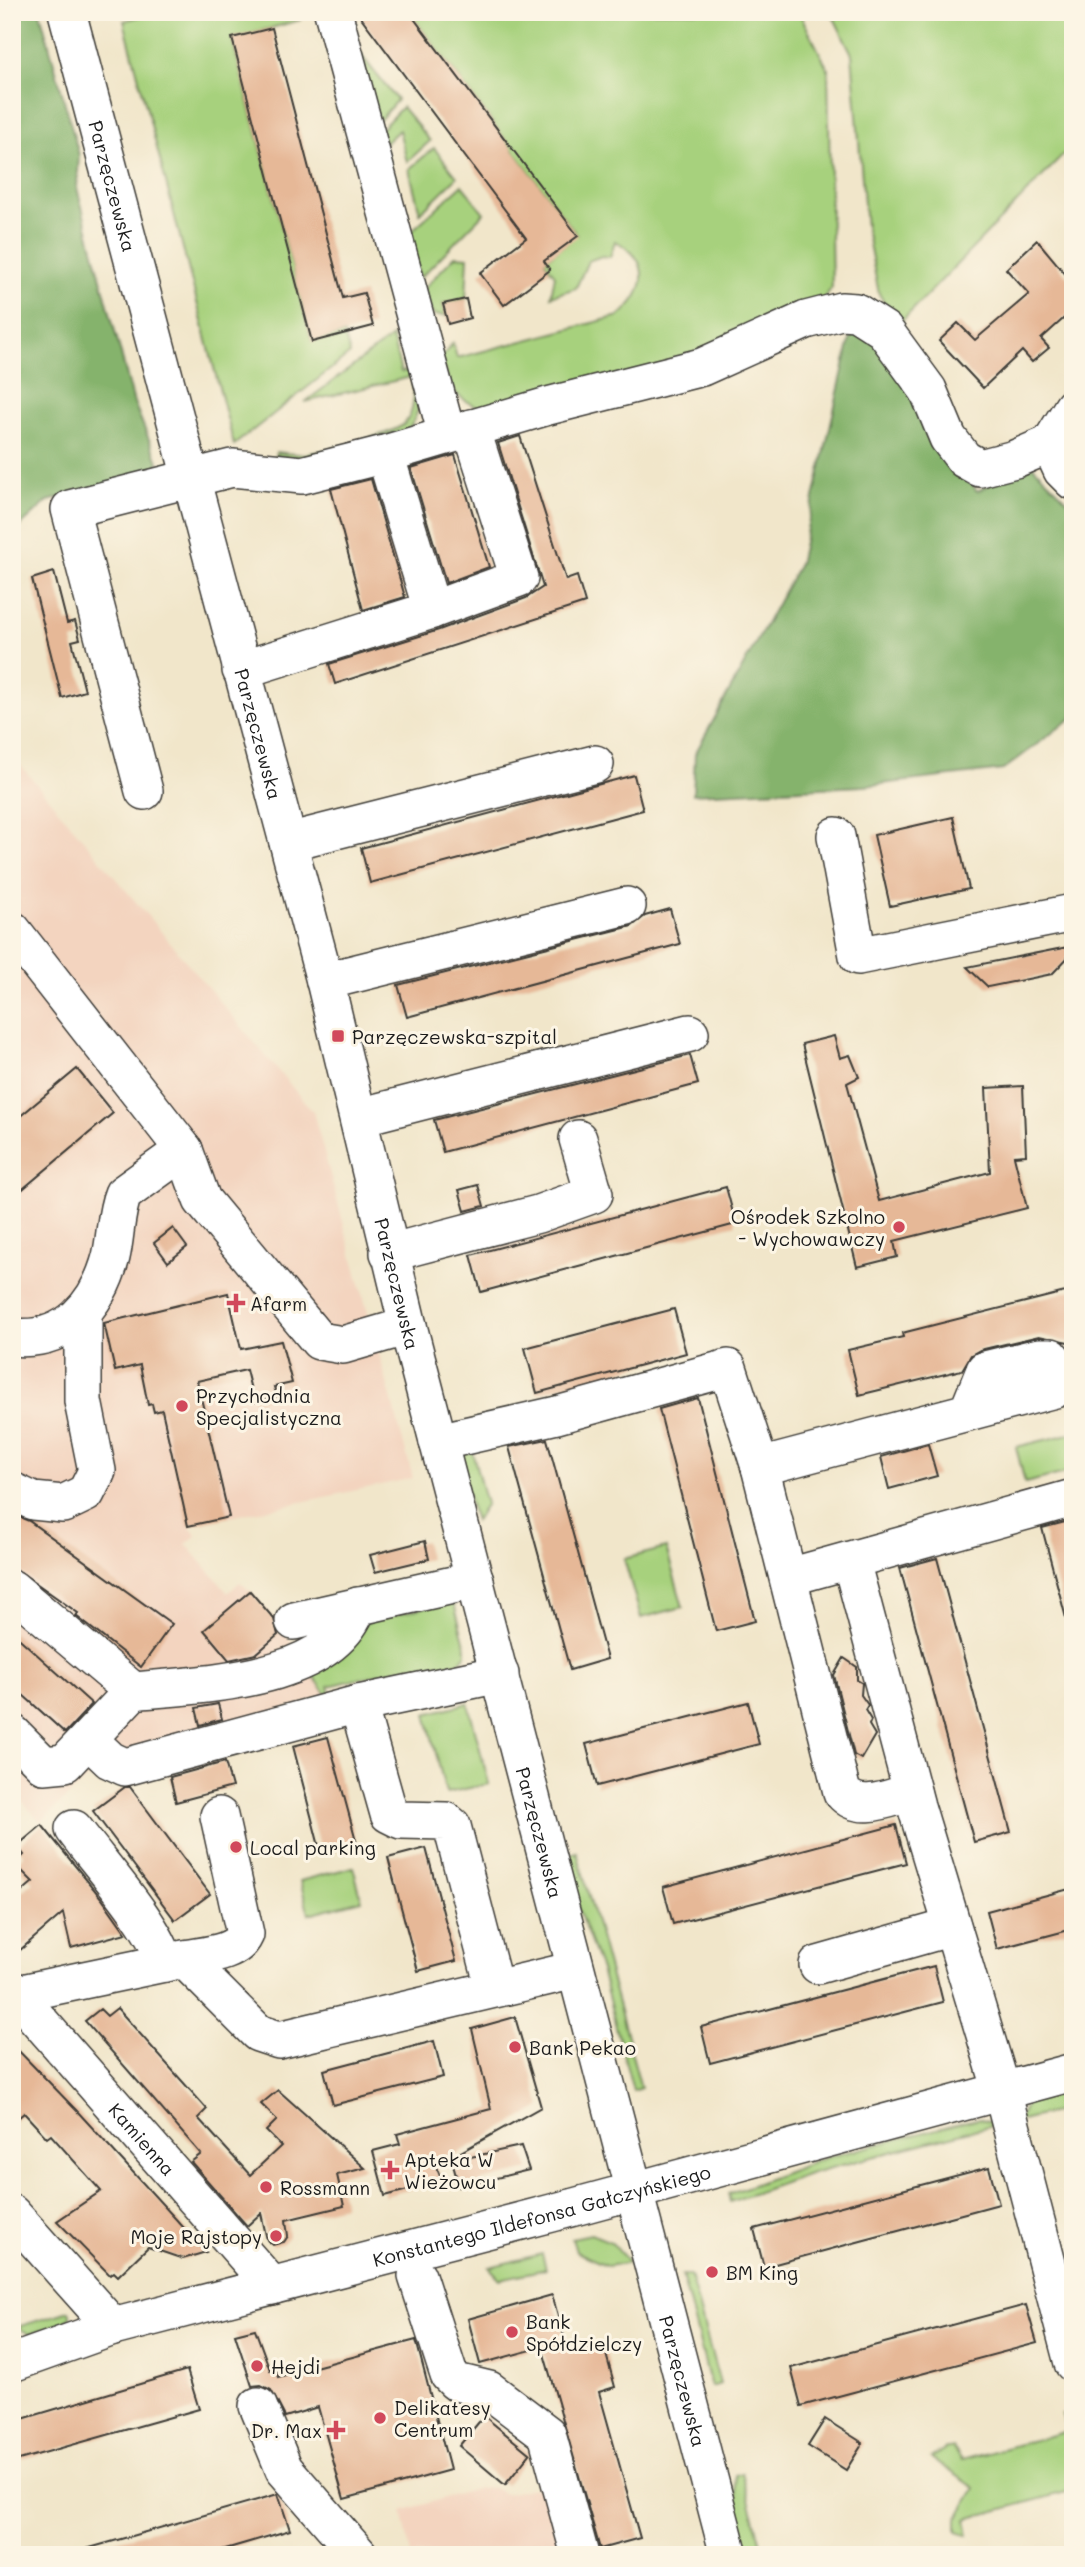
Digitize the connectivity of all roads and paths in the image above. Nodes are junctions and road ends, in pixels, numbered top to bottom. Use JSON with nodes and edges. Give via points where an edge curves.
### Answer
{"nodes":[{"id":1,"x":67,"y":12,"type":"edge"},
{"id":2,"x":333,"y":12,"type":"edge"},
{"id":3,"x":1073,"y":407,"type":"edge"},
{"id":4,"x":459,"y":432,"type":"junction"},
{"id":5,"x":1050,"y":444,"type":"junction"},
{"id":6,"x":385,"y":454,"type":"junction"},
{"id":7,"x":191,"y":477,"type":"junction"},
{"id":8,"x":1073,"y":481,"type":"edge"},
{"id":9,"x":432,"y":610,"type":"junction"},
{"id":10,"x":241,"y":670,"type":"junction"},
{"id":11,"x":595,"y":764,"type":"dead end"},
{"id":12,"x":144,"y":791,"type":"dead end"},
{"id":13,"x":836,"y":836,"type":"dead end"},
{"id":14,"x":288,"y":842,"type":"junction"},
{"id":15,"x":627,"y":906,"type":"dead end"},
{"id":16,"x":1073,"y":913,"type":"edge"},
{"id":17,"x":12,"y":930,"type":"edge"},
{"id":18,"x":325,"y":981,"type":"junction"},
{"id":19,"x":690,"y":1033,"type":"dead end"},
{"id":20,"x":359,"y":1117,"type":"junction"},
{"id":21,"x":578,"y":1139,"type":"dead end"},
{"id":22,"x":184,"y":1150,"type":"junction"},
{"id":23,"x":389,"y":1253,"type":"junction"},
{"id":24,"x":83,"y":1315,"type":"junction"},
{"id":25,"x":408,"y":1326,"type":"junction"},
{"id":26,"x":12,"y":1338,"type":"edge"},
{"id":27,"x":968,"y":1412,"type":"dead end"},
{"id":28,"x":438,"y":1442,"type":"junction"},
{"id":29,"x":760,"y":1467,"type":"junction"},
{"id":30,"x":12,"y":1491,"type":"edge"},
{"id":31,"x":1073,"y":1499,"type":"edge"},
{"id":32,"x":851,"y":1561,"type":"junction"},
{"id":33,"x":789,"y":1577,"type":"junction"},
{"id":34,"x":475,"y":1580,"type":"junction"},
{"id":35,"x":12,"y":1589,"type":"edge"},
{"id":36,"x":358,"y":1606,"type":"junction"},
{"id":37,"x":294,"y":1621,"type":"dead end"},
{"id":38,"x":500,"y":1674,"type":"junction"},
{"id":39,"x":133,"y":1690,"type":"junction"},
{"id":40,"x":358,"y":1704,"type":"junction"},
{"id":41,"x":12,"y":1733,"type":"edge"},
{"id":42,"x":88,"y":1739,"type":"junction"},
{"id":43,"x":912,"y":1792,"type":"junction"},
{"id":44,"x":219,"y":1816,"type":"dead end"},
{"id":45,"x":74,"y":1829,"type":"dead end"},
{"id":46,"x":952,"y":1927,"type":"junction"},
{"id":47,"x":174,"y":1961,"type":"junction"},
{"id":48,"x":818,"y":1965,"type":"dead end"},
{"id":49,"x":575,"y":1970,"type":"junction"},
{"id":50,"x":494,"y":1987,"type":"junction"},
{"id":51,"x":14,"y":1993,"type":"edge"},
{"id":52,"x":1073,"y":2072,"type":"edge"},
{"id":53,"x":1002,"y":2091,"type":"junction"},
{"id":54,"x":635,"y":2191,"type":"junction"},
{"id":55,"x":12,"y":2214,"type":"edge"},
{"id":56,"x":417,"y":2276,"type":"dead end"},
{"id":57,"x":272,"y":2286,"type":"junction"},
{"id":58,"x":113,"y":2327,"type":"junction"},
{"id":59,"x":12,"y":2363,"type":"edge"},
{"id":60,"x":1073,"y":2363,"type":"edge"},
{"id":61,"x":258,"y":2406,"type":"dead end"},
{"id":62,"x":359,"y":2555,"type":"edge"},
{"id":63,"x":580,"y":2555,"type":"edge"},
{"id":64,"x":729,"y":2555,"type":"edge"}],
"edges":[{"from":1,"to":7,"type":"street","name":"Parzęczewska"},
{"from":2,"to":4,"type":"street"},
{"from":3,"to":5,"type":"street"},
{"from":4,"to":5,"type":"street","via":[[702,367],[806,320],[841,311],[856,312],[884,330],[928,390],[948,438],[964,459],[980,468]]},
{"from":4,"to":6,"type":"street"},
{"from":4,"to":9,"type":"street","via":[[519,578]]},
{"from":5,"to":8,"type":"street","via":[[1062,470]]},
{"from":6,"to":7,"type":"street","via":[[302,475],[232,468]]},
{"from":6,"to":9,"type":"street"},
{"from":7,"to":10,"type":"street","name":"Parzęczewska"},
{"from":7,"to":12,"type":"street","via":[[69,509]]},
{"from":9,"to":10,"type":"street"},
{"from":10,"to":14,"type":"street","name":"Parzęczewska"},
{"from":11,"to":14,"type":"street"},
{"from":13,"to":16,"type":"street","via":[[858,956]]},
{"from":14,"to":18,"type":"street","name":"Parzęczewska"},
{"from":15,"to":18,"type":"street"},
{"from":17,"to":22,"type":"street"},
{"from":18,"to":20,"type":"street","name":"Parzęczewska"},
{"from":19,"to":20,"type":"street"},
{"from":20,"to":23,"type":"street","name":"Parzęczewska"},
{"from":21,"to":23,"type":"street","via":[[594,1194],[538,1214]]},
{"from":22,"to":24,"type":"street","via":[[123,1194],[111,1258]]},
{"from":22,"to":25,"type":"street","via":[[202,1200],[319,1341],[343,1345]]},
{"from":23,"to":25,"type":"street","name":"Parzęczewska"},
{"from":24,"to":26,"type":"street","via":[[48,1334]]},
{"from":24,"to":30,"type":"street","via":[[83,1401],[97,1471],[86,1493],[63,1504],[33,1501]]},
{"from":25,"to":28,"type":"street","name":"Parzęczewska"},
{"from":27,"to":29,"type":"street"},
{"from":28,"to":29,"type":"street","via":[[728,1368]]},
{"from":28,"to":34,"type":"street","name":"Parzęczewska"},
{"from":29,"to":33,"type":"street"},
{"from":31,"to":32,"type":"street"},
{"from":32,"to":33,"type":"street"},
{"from":32,"to":43,"type":"street"},
{"from":33,"to":43,"type":"street","via":[[842,1792],[850,1802],[862,1805]]},
{"from":34,"to":36,"type":"street"},
{"from":34,"to":38,"type":"street","name":"Parzęczewska"},
{"from":35,"to":39,"type":"street"},
{"from":36,"to":37,"type":"street"},
{"from":36,"to":39,"type":"street","via":[[345,1632],[303,1661],[240,1680]]},
{"from":38,"to":40,"type":"street"},
{"from":38,"to":49,"type":"street","name":"Parzęczewska"},
{"from":39,"to":42,"type":"street"},
{"from":40,"to":42,"type":"street","via":[[125,1767]]},
{"from":40,"to":50,"type":"street","via":[[389,1814],[401,1820],[452,1825]]},
{"from":41,"to":42,"type":"street","via":[[44,1766],[65,1763]]},
{"from":43,"to":46,"type":"street"},
{"from":44,"to":47,"type":"street","via":[[245,1934],[230,1949]]},
{"from":45,"to":47,"type":"street","via":[[162,1952]]},
{"from":46,"to":48,"type":"street"},
{"from":46,"to":53,"type":"street"},
{"from":47,"to":50,"type":"street","via":[[271,2040]]},
{"from":47,"to":51,"type":"street"},
{"from":49,"to":50,"type":"street"},
{"from":49,"to":54,"type":"street","name":"Parzęczewska"},
{"from":51,"to":57,"type":"street","name":"Kamienna"},
{"from":52,"to":53,"type":"street","name":"Konstantego Ildefonsa Gałczyńskiego"},
{"from":53,"to":54,"type":"street","name":"Konstantego Ildefonsa Gałczyńskiego"},
{"from":53,"to":60,"type":"street"},
{"from":54,"to":57,"type":"street","name":"Konstantego Ildefonsa Gałczyńskiego"},
{"from":54,"to":64,"type":"street","name":"Parzęczewska"},
{"from":55,"to":58,"type":"street"},
{"from":56,"to":63,"type":"street","via":[[449,2375],[456,2382],[489,2390],[547,2434]]},
{"from":57,"to":58,"type":"street","name":"Konstantego Ildefonsa Gałczyńskiego"},
{"from":58,"to":59,"type":"street","name":"Konstantego Ildefonsa Gałczyńskiego"},
{"from":61,"to":62,"type":"street","via":[[284,2469]]}]}
